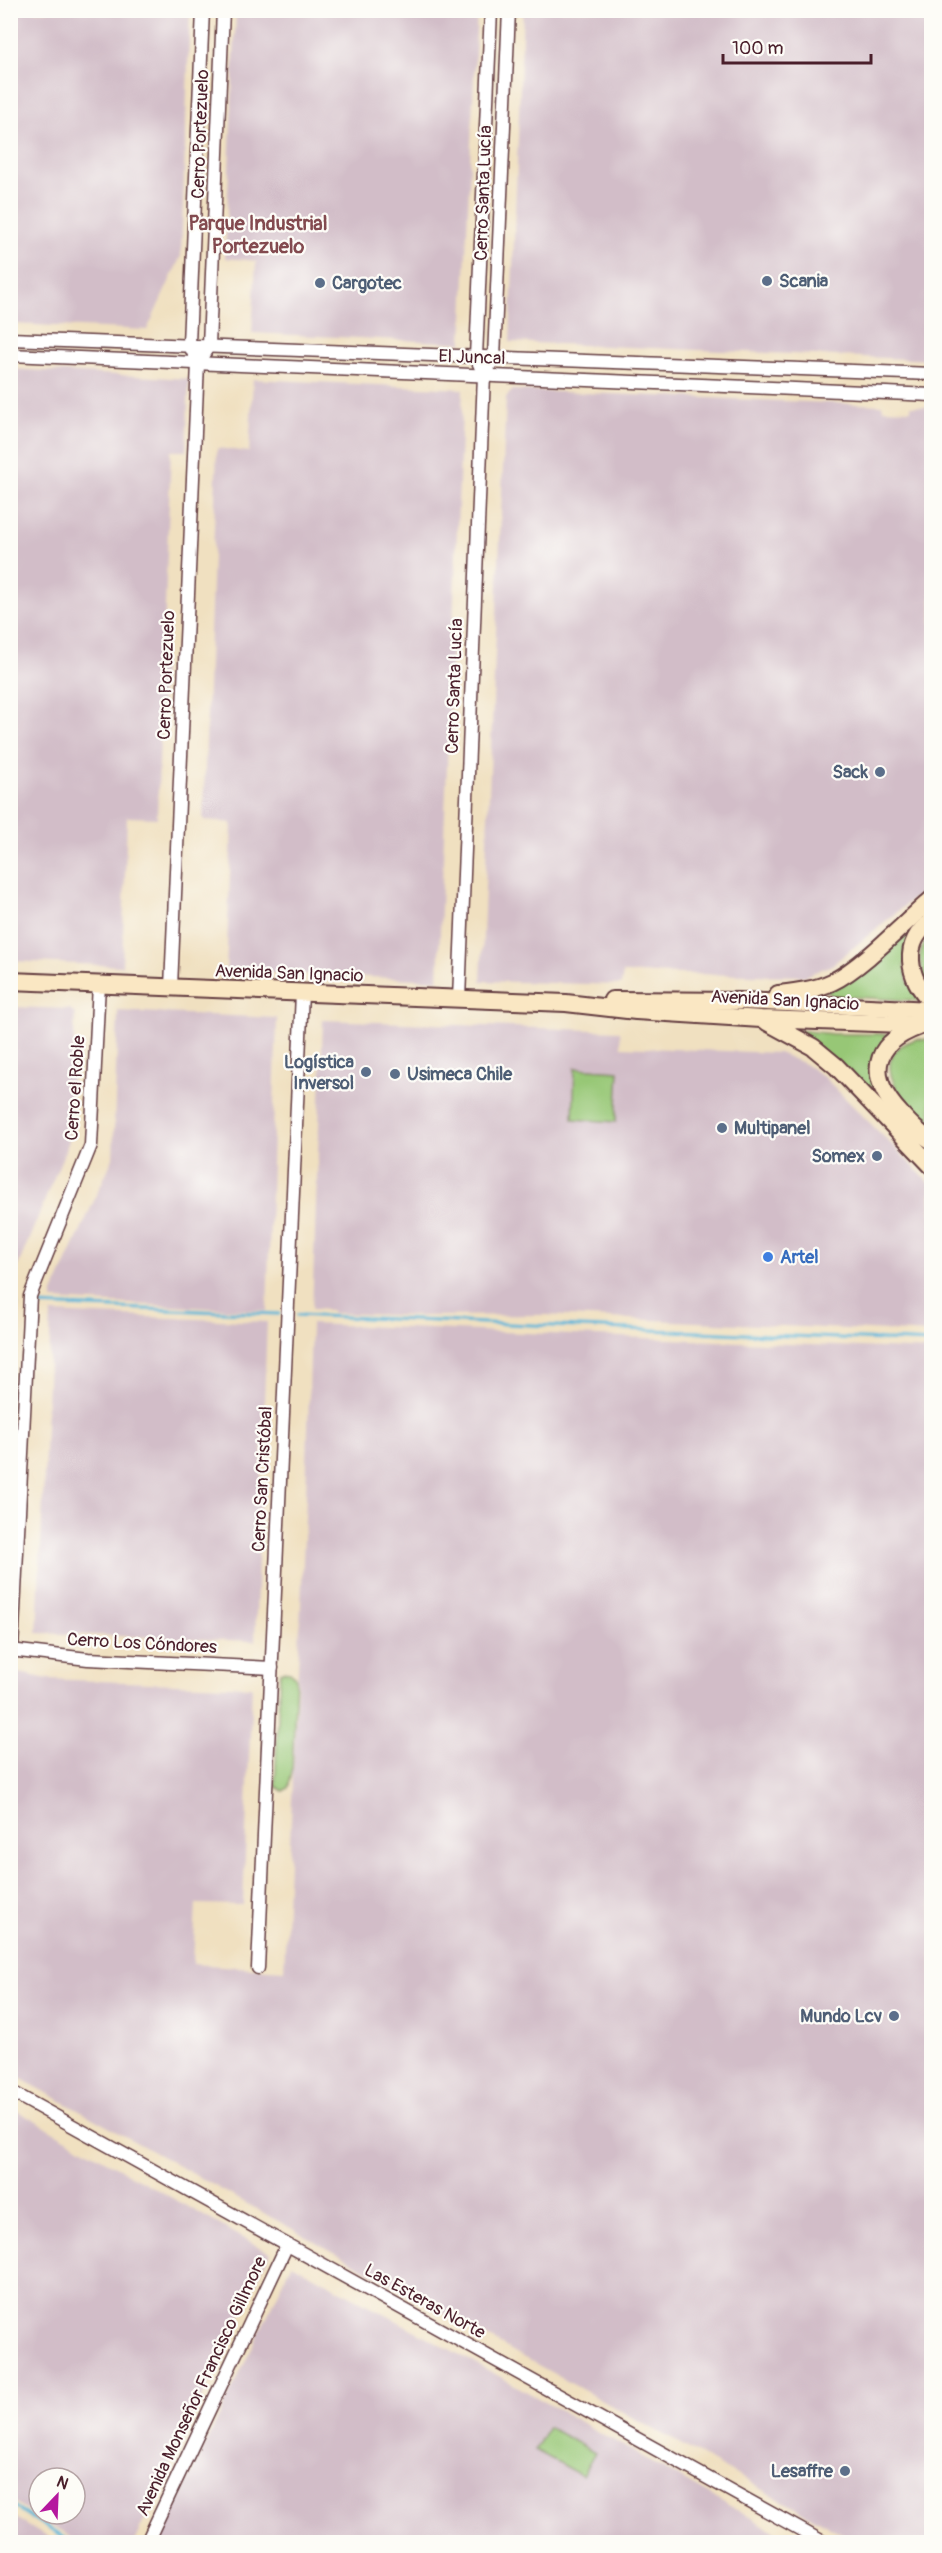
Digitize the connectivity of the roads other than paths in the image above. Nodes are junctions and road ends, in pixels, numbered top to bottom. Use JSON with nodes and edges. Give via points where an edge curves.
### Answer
{"nodes":[{"id":1,"x":203,"y":10,"type":"edge"},
{"id":2,"x":223,"y":10,"type":"edge"},
{"id":3,"x":491,"y":10,"type":"edge"},
{"id":4,"x":509,"y":10,"type":"edge"},
{"id":5,"x":10,"y":339,"type":"edge"},
{"id":6,"x":189,"y":344,"type":"junction"},
{"id":7,"x":209,"y":345,"type":"junction"},
{"id":8,"x":10,"y":355,"type":"edge"},
{"id":9,"x":476,"y":357,"type":"junction"},
{"id":10,"x":494,"y":358,"type":"junction"},
{"id":11,"x":198,"y":363,"type":"junction"},
{"id":12,"x":932,"y":374,"type":"edge"},
{"id":13,"x":484,"y":375,"type":"junction"},
{"id":14,"x":932,"y":395,"type":"edge"},
{"id":15,"x":932,"y":899,"type":"edge"},
{"id":16,"x":932,"y":921,"type":"edge"},
{"id":17,"x":10,"y":981,"type":"edge"},
{"id":18,"x":99,"y":984,"type":"junction"},
{"id":19,"x":171,"y":987,"type":"junction"},
{"id":20,"x":302,"y":993,"type":"junction"},
{"id":21,"x":459,"y":999,"type":"junction"},
{"id":22,"x":743,"y":1001,"type":"junction"},
{"id":23,"x":932,"y":1002,"type":"edge"},
{"id":24,"x":566,"y":1004,"type":"junction"},
{"id":25,"x":761,"y":1019,"type":"junction"},
{"id":26,"x":929,"y":1020,"type":"edge"},
{"id":27,"x":932,"y":1141,"type":"edge"},
{"id":28,"x":932,"y":1166,"type":"edge"},
{"id":29,"x":11,"y":1650,"type":"edge"},
{"id":30,"x":272,"y":1668,"type":"junction"},
{"id":31,"x":258,"y":1968,"type":"dead end"},
{"id":32,"x":10,"y":2091,"type":"edge"},
{"id":33,"x":287,"y":2245,"type":"junction"},
{"id":34,"x":147,"y":2542,"type":"edge"},
{"id":35,"x":823,"y":2542,"type":"edge"}],
"edges":[{"from":1,"to":6,"type":"street","name":"Cerro Portezuelo"},
{"from":2,"to":7,"type":"street","name":"Cerro Portezuelo"},
{"from":3,"to":9,"type":"street","name":"Cerro Santa Lucía"},
{"from":4,"to":10,"type":"street","name":"Cerro Santa Lucía"},
{"from":5,"to":6,"type":"street","name":"El Juncal"},
{"from":6,"to":7,"type":"street","name":"El Juncal"},
{"from":6,"to":11,"type":"street","name":"Cerro Portezuelo"},
{"from":7,"to":9,"type":"street","name":"El Juncal"},
{"from":7,"to":11,"type":"street","name":"Cerro Portezuelo"},
{"from":8,"to":11,"type":"street","name":"El Juncal"},
{"from":9,"to":10,"type":"street","name":"El Juncal"},
{"from":9,"to":13,"type":"street","name":"Cerro Santa Lucía"},
{"from":10,"to":12,"type":"street","name":"El Juncal"},
{"from":10,"to":13,"type":"street","name":"Cerro Santa Lucía"},
{"from":11,"to":13,"type":"street","name":"El Juncal"},
{"from":11,"to":19,"type":"street","name":"Cerro Portezuelo"},
{"from":13,"to":14,"type":"street","name":"El Juncal"},
{"from":13,"to":21,"type":"street","name":"Cerro Santa Lucía"},
{"from":15,"to":22,"type":"main road","via":[[855,967],[832,982]]},
{"from":16,"to":23,"type":"main road","via":[[916,938],[910,963],[915,981]]},
{"from":17,"to":18,"type":"main road","name":"Avenida San Ignacio"},
{"from":18,"to":19,"type":"main road","name":"Avenida San Ignacio"},
{"from":18,"to":29,"type":"street","name":"Cerro el Roble","via":[[91,1145],[30,1296]]},
{"from":19,"to":20,"type":"main road","name":"Avenida San Ignacio"},
{"from":20,"to":21,"type":"main road","name":"Avenida San Ignacio"},
{"from":20,"to":30,"type":"street","name":"Cerro San Cristóbal"},
{"from":21,"to":24,"type":"main road","name":"Avenida San Ignacio"},
{"from":22,"to":24,"type":"main road","name":"Avenida San Ignacio","via":[[620,1000]]},
{"from":22,"to":26,"type":"main road","name":"Avenida San Ignacio"},
{"from":24,"to":25,"type":"main road","name":"Avenida San Ignacio"},
{"from":25,"to":26,"type":"main road","name":"Avenida San Ignacio"},
{"from":25,"to":28,"type":"main road","via":[[825,1056]]},
{"from":26,"to":27,"type":"main road","via":[[889,1044],[881,1057],[878,1077],[888,1100]]},
{"from":29,"to":30,"type":"street","name":"Cerro Los Cóndores","via":[[88,1659]]},
{"from":30,"to":31,"type":"street","name":"Cerro San Cristóbal"},
{"from":32,"to":33,"type":"street","name":"Las Esteras Norte"},
{"from":33,"to":34,"type":"street","name":"Avenida Monseñor Francisco Gillmore"},
{"from":33,"to":35,"type":"street","name":"Las Esteras Norte"}]}
